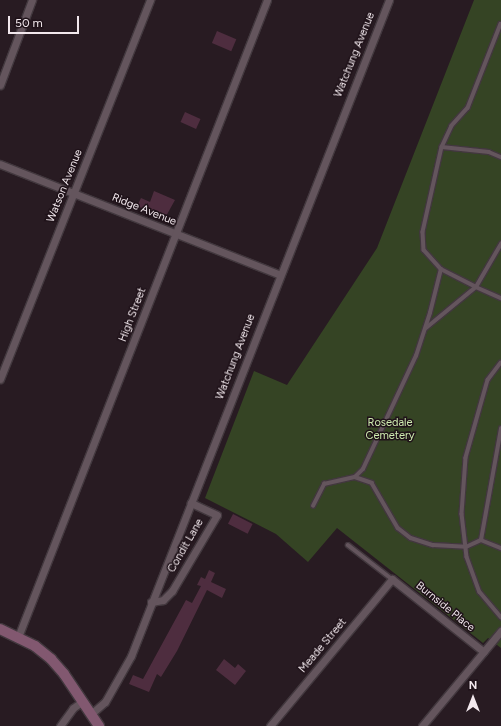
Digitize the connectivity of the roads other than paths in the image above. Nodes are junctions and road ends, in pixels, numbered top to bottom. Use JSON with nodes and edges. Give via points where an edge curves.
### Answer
{"nodes":[{"id":1,"x":32,"y":0,"type":"edge"},
{"id":2,"x":150,"y":0,"type":"edge"},
{"id":3,"x":267,"y":0,"type":"edge"},
{"id":4,"x":389,"y":0,"type":"edge"},
{"id":5,"x":501,"y":24,"type":"edge"},
{"id":6,"x":0,"y":84,"type":"edge"},
{"id":7,"x":442,"y":147,"type":"junction"},
{"id":8,"x":501,"y":156,"type":"edge"},
{"id":9,"x":0,"y":164,"type":"edge"},
{"id":10,"x":74,"y":193,"type":"junction"},
{"id":11,"x":176,"y":235,"type":"junction"},
{"id":12,"x":501,"y":244,"type":"edge"},
{"id":13,"x":441,"y":269,"type":"junction"},
{"id":14,"x":280,"y":275,"type":"junction"},
{"id":15,"x":476,"y":287,"type":"junction"},
{"id":16,"x":501,"y":298,"type":"edge"},
{"id":17,"x":425,"y":329,"type":"junction"},
{"id":18,"x":501,"y":363,"type":"edge"},
{"id":19,"x":0,"y":380,"type":"edge"},
{"id":20,"x":501,"y":429,"type":"edge"},
{"id":21,"x":355,"y":477,"type":"junction"},
{"id":22,"x":191,"y":503,"type":"junction"},
{"id":23,"x":313,"y":506,"type":"dead end"},
{"id":24,"x":481,"y":540,"type":"junction"},
{"id":25,"x":348,"y":544,"type":"dead end"},
{"id":26,"x":466,"y":547,"type":"junction"},
{"id":27,"x":501,"y":548,"type":"edge"},
{"id":28,"x":392,"y":579,"type":"junction"},
{"id":29,"x":151,"y":602,"type":"junction"},
{"id":30,"x":501,"y":617,"type":"edge"},
{"id":31,"x":0,"y":628,"type":"edge"},
{"id":32,"x":501,"y":631,"type":"edge"},
{"id":33,"x":18,"y":637,"type":"junction"},
{"id":34,"x":484,"y":652,"type":"junction"},
{"id":35,"x":83,"y":701,"type":"junction"},
{"id":36,"x":91,"y":714,"type":"junction"},
{"id":37,"x":60,"y":726,"type":"edge"},
{"id":38,"x":99,"y":726,"type":"edge"},
{"id":39,"x":270,"y":726,"type":"edge"},
{"id":40,"x":422,"y":726,"type":"edge"}],
"edges":[{"from":1,"to":6,"type":"street"},
{"from":2,"to":10,"type":"street","name":"Watson Avenue"},
{"from":3,"to":11,"type":"street","name":"High Street"},
{"from":4,"to":14,"type":"street","name":"Watchung Avenue"},
{"from":5,"to":7,"type":"lane","via":[[468,108],[452,126]]},
{"from":7,"to":8,"type":"lane","via":[[489,152]]},
{"from":7,"to":13,"type":"lane","via":[[422,232],[424,250]]},
{"from":9,"to":10,"type":"street","name":"Ridge Avenue"},
{"from":10,"to":11,"type":"street","name":"Ridge Avenue"},
{"from":10,"to":19,"type":"street","name":"Watson Avenue"},
{"from":11,"to":14,"type":"street","name":"Ridge Avenue"},
{"from":11,"to":33,"type":"street","name":"High Street"},
{"from":12,"to":15,"type":"lane"},
{"from":13,"to":15,"type":"lane"},
{"from":13,"to":17,"type":"lane"},
{"from":14,"to":22,"type":"street","name":"Watchung Avenue"},
{"from":15,"to":16,"type":"lane"},
{"from":15,"to":17,"type":"lane"},
{"from":17,"to":21,"type":"lane","via":[[416,356],[377,442],[363,469]]},
{"from":18,"to":26,"type":"lane","via":[[488,380],[466,458],[462,514]]},
{"from":20,"to":24,"type":"lane"},
{"from":21,"to":23,"type":"lane","via":[[324,484]]},
{"from":21,"to":26,"type":"lane","via":[[372,483],[398,528],[411,538],[432,545]]},
{"from":22,"to":29,"type":"street","name":"Watchung Avenue"},
{"from":22,"to":29,"type":"street","name":"Condit Lane","via":[[217,515],[172,591],[163,600]]},
{"from":24,"to":26,"type":"lane"},
{"from":24,"to":27,"type":"lane"},
{"from":25,"to":28,"type":"lane"},
{"from":26,"to":30,"type":"lane","via":[[467,557],[480,592]]},
{"from":28,"to":34,"type":"street","name":"Burnside Place"},
{"from":28,"to":39,"type":"street","name":"Meade Street"},
{"from":29,"to":36,"type":"street","name":"Watchung Avenue","via":[[127,663],[105,702]]},
{"from":31,"to":33,"type":"main road"},
{"from":32,"to":34,"type":"street"},
{"from":33,"to":35,"type":"main road","via":[[51,659]]},
{"from":34,"to":40,"type":"street"},
{"from":35,"to":36,"type":"main road"},
{"from":35,"to":37,"type":"street"},
{"from":36,"to":38,"type":"main road"}]}
